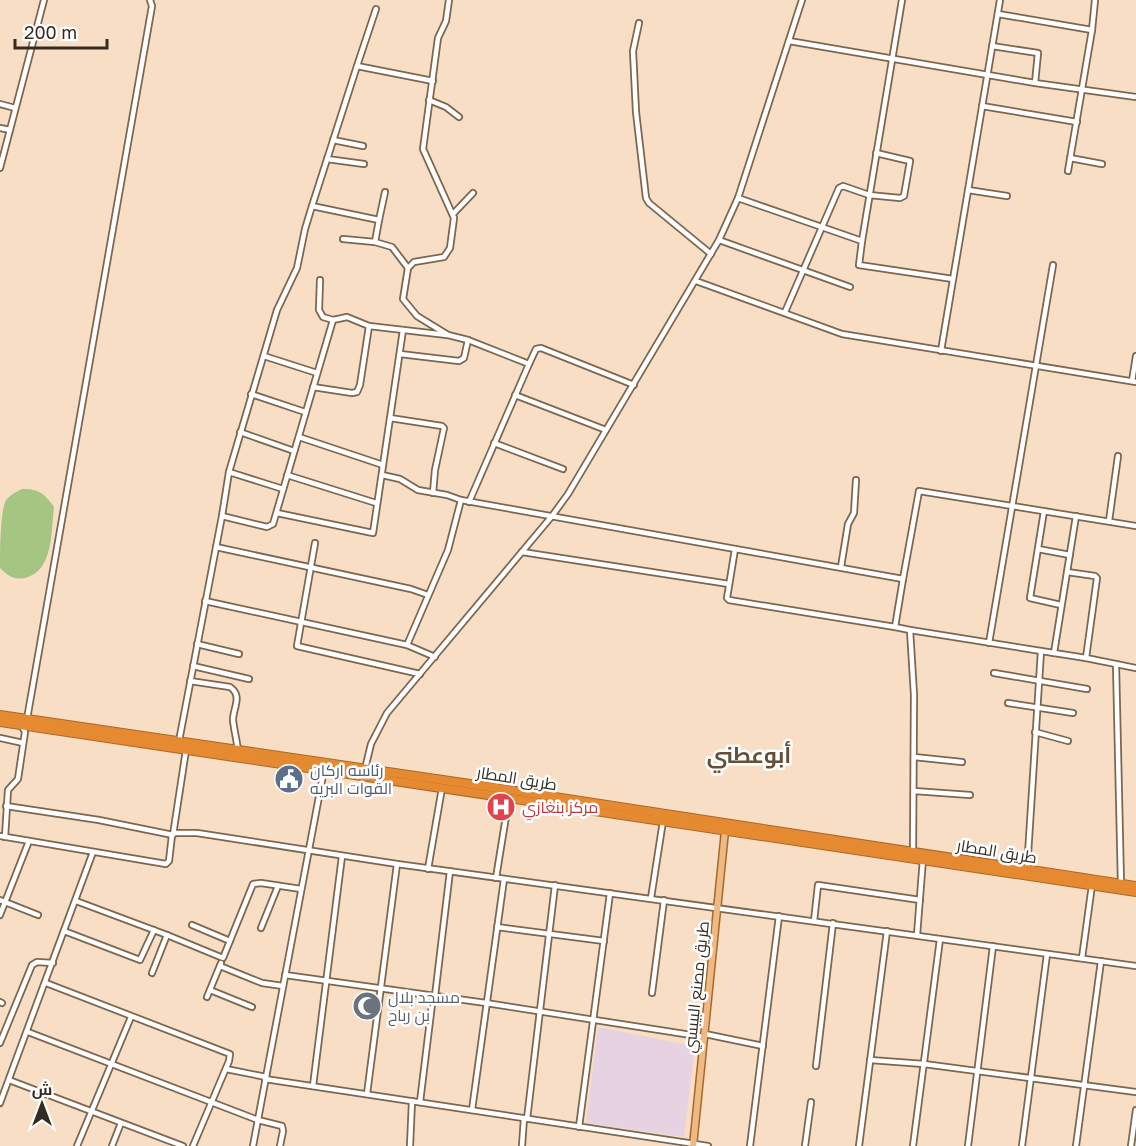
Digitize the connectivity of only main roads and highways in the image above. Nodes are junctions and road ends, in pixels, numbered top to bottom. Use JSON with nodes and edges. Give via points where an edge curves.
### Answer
{"nodes":[{"id":1,"x":0,"y":715,"type":"edge"},
{"id":2,"x":0,"y":722,"type":"edge"},
{"id":3,"x":24,"y":726,"type":"junction"},
{"id":4,"x":725,"y":831,"type":"junction"},
{"id":5,"x":867,"y":849,"type":"junction"},
{"id":6,"x":1058,"y":877,"type":"junction"},
{"id":7,"x":1136,"y":886,"type":"edge"},
{"id":8,"x":1136,"y":892,"type":"edge"},
{"id":9,"x":693,"y":1145,"type":"edge"}],
"edges":[{"from":1,"to":3,"type":"highway","name":"طريق المطار"},
{"from":2,"to":3,"type":"highway","name":"طريق المطار"},
{"from":3,"to":4,"type":"highway","name":"طريق المطار"},
{"from":3,"to":5,"type":"highway","name":"طريق المطار","via":[[179,741]]},
{"from":4,"to":5,"type":"highway","name":"طريق المطار"},
{"from":4,"to":9,"type":"main road","name":"طريق مصنع البيبسي"},
{"from":5,"to":6,"type":"highway","name":"طريق المطار"},
{"from":5,"to":6,"type":"highway","name":"طريق المطار","via":[[913,852]]},
{"from":6,"to":7,"type":"highway","name":"طريق المطار"},
{"from":6,"to":8,"type":"highway","name":"طريق المطار"}]}
